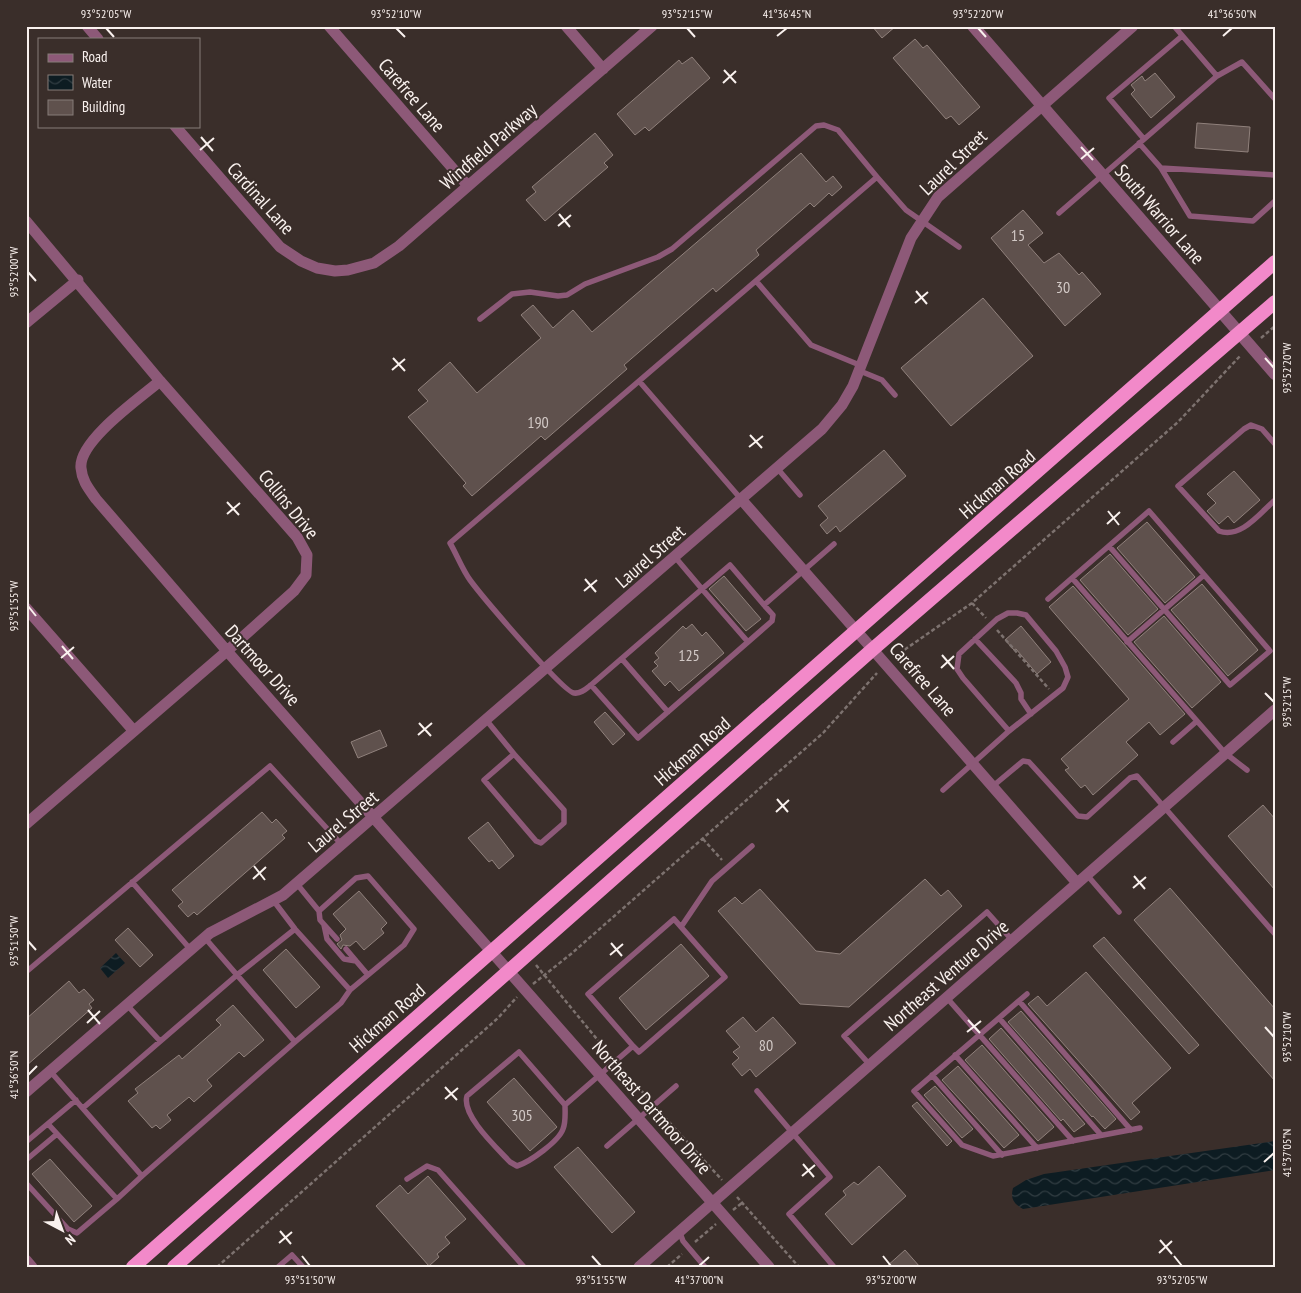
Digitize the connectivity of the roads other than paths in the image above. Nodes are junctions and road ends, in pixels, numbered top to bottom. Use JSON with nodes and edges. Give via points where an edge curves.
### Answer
{"nodes":[{"id":1,"x":329,"y":26,"type":"edge"},
{"id":2,"x":566,"y":26,"type":"edge"},
{"id":3,"x":652,"y":26,"type":"edge"},
{"id":4,"x":973,"y":26,"type":"edge"},
{"id":5,"x":1133,"y":26,"type":"edge"},
{"id":6,"x":1174,"y":26,"type":"edge"},
{"id":7,"x":1182,"y":36,"type":"junction"},
{"id":8,"x":603,"y":69,"type":"junction"},
{"id":9,"x":1217,"y":76,"type":"junction"},
{"id":10,"x":1275,"y":100,"type":"edge"},
{"id":11,"x":1041,"y":105,"type":"junction"},
{"id":12,"x":176,"y":128,"type":"edge"},
{"id":13,"x":1142,"y":141,"type":"junction"},
{"id":14,"x":1161,"y":168,"type":"junction"},
{"id":15,"x":1102,"y":175,"type":"junction"},
{"id":16,"x":1275,"y":175,"type":"edge"},
{"id":17,"x":878,"y":177,"type":"junction"},
{"id":18,"x":468,"y":186,"type":"junction"},
{"id":19,"x":1275,"y":201,"type":"edge"},
{"id":20,"x":1209,"y":209,"type":"dead end"},
{"id":21,"x":1235,"y":211,"type":"dead end"},
{"id":22,"x":1059,"y":213,"type":"dead end"},
{"id":23,"x":1208,"y":218,"type":"junction"},
{"id":24,"x":26,"y":220,"type":"edge"},
{"id":25,"x":1234,"y":220,"type":"junction"},
{"id":26,"x":920,"y":221,"type":"junction"},
{"id":27,"x":959,"y":247,"type":"dead end"},
{"id":28,"x":1275,"y":262,"type":"edge"},
{"id":29,"x":335,"y":271,"type":"joint"},
{"id":30,"x":78,"y":280,"type":"junction"},
{"id":31,"x":756,"y":281,"type":"junction"},
{"id":32,"x":1275,"y":302,"type":"edge"},
{"id":33,"x":1220,"y":312,"type":"junction"},
{"id":34,"x":480,"y":319,"type":"dead end"},
{"id":35,"x":26,"y":324,"type":"edge"},
{"id":36,"x":1239,"y":333,"type":"junction"},
{"id":37,"x":861,"y":368,"type":"junction"},
{"id":38,"x":1275,"y":374,"type":"edge"},
{"id":39,"x":160,"y":381,"type":"junction"},
{"id":40,"x":639,"y":381,"type":"junction"},
{"id":41,"x":895,"y":395,"type":"dead end"},
{"id":42,"x":1275,"y":444,"type":"edge"},
{"id":43,"x":777,"y":468,"type":"junction"},
{"id":44,"x":800,"y":495,"type":"dead end"},
{"id":45,"x":742,"y":499,"type":"junction"},
{"id":46,"x":1275,"y":500,"type":"edge"},
{"id":47,"x":834,"y":544,"type":"dead end"},
{"id":48,"x":1109,"y":546,"type":"junction"},
{"id":49,"x":675,"y":557,"type":"junction"},
{"id":50,"x":804,"y":570,"type":"junction"},
{"id":51,"x":1204,"y":575,"type":"junction"},
{"id":52,"x":1072,"y":578,"type":"junction"},
{"id":53,"x":702,"y":589,"type":"junction"},
{"id":54,"x":1048,"y":599,"type":"dead end"},
{"id":55,"x":764,"y":604,"type":"junction"},
{"id":56,"x":26,"y":608,"type":"edge"},
{"id":57,"x":1164,"y":609,"type":"junction"},
{"id":58,"x":857,"y":632,"type":"junction"},
{"id":59,"x":975,"y":639,"type":"junction"},
{"id":60,"x":748,"y":642,"type":"junction"},
{"id":61,"x":1127,"y":642,"type":"junction"},
{"id":62,"x":873,"y":649,"type":"junction"},
{"id":63,"x":227,"y":651,"type":"junction"},
{"id":64,"x":622,"y":659,"type":"junction"},
{"id":65,"x":547,"y":669,"type":"junction"},
{"id":66,"x":591,"y":685,"type":"junction"},
{"id":67,"x":1275,"y":710,"type":"edge"},
{"id":68,"x":668,"y":712,"type":"junction"},
{"id":69,"x":1031,"y":714,"type":"junction"},
{"id":70,"x":487,"y":721,"type":"junction"},
{"id":71,"x":1196,"y":721,"type":"junction"},
{"id":72,"x":133,"y":730,"type":"junction"},
{"id":73,"x":1009,"y":731,"type":"junction"},
{"id":74,"x":1173,"y":742,"type":"dead end"},
{"id":75,"x":514,"y":754,"type":"junction"},
{"id":76,"x":1225,"y":754,"type":"junction"},
{"id":77,"x":973,"y":764,"type":"junction"},
{"id":78,"x":1247,"y":770,"type":"dead end"},
{"id":79,"x":993,"y":786,"type":"junction"},
{"id":80,"x":943,"y":790,"type":"dead end"},
{"id":81,"x":1164,"y":807,"type":"junction"},
{"id":82,"x":375,"y":817,"type":"junction"},
{"id":83,"x":26,"y":824,"type":"edge"},
{"id":84,"x":342,"y":845,"type":"junction"},
{"id":85,"x":752,"y":846,"type":"dead end"},
{"id":86,"x":1087,"y":875,"type":"junction"},
{"id":87,"x":132,"y":882,"type":"junction"},
{"id":88,"x":1077,"y":883,"type":"junction"},
{"id":89,"x":297,"y":884,"type":"junction"},
{"id":90,"x":273,"y":900,"type":"junction"},
{"id":91,"x":319,"y":911,"type":"junction"},
{"id":92,"x":1119,"y":912,"type":"dead end"},
{"id":93,"x":324,"y":925,"type":"junction"},
{"id":94,"x":682,"y":927,"type":"junction"},
{"id":95,"x":295,"y":929,"type":"junction"},
{"id":96,"x":1275,"y":934,"type":"edge"},
{"id":97,"x":205,"y":938,"type":"junction"},
{"id":98,"x":337,"y":939,"type":"dead end"},
{"id":99,"x":1012,"y":940,"type":"junction"},
{"id":100,"x":346,"y":949,"type":"dead end"},
{"id":101,"x":191,"y":950,"type":"junction"},
{"id":102,"x":492,"y":951,"type":"junction"},
{"id":103,"x":356,"y":961,"type":"junction"},
{"id":104,"x":509,"y":970,"type":"junction"},
{"id":105,"x":26,"y":972,"type":"edge"},
{"id":106,"x":237,"y":975,"type":"junction"},
{"id":107,"x":368,"y":975,"type":"junction"},
{"id":108,"x":350,"y":990,"type":"junction"},
{"id":109,"x":1027,"y":994,"type":"dead end"},
{"id":110,"x":947,"y":998,"type":"junction"},
{"id":111,"x":1018,"y":1001,"type":"junction"},
{"id":112,"x":127,"y":1005,"type":"junction"},
{"id":113,"x":998,"y":1018,"type":"junction"},
{"id":114,"x":979,"y":1035,"type":"junction"},
{"id":115,"x":160,"y":1041,"type":"junction"},
{"id":116,"x":295,"y":1042,"type":"junction"},
{"id":117,"x":633,"y":1046,"type":"junction"},
{"id":118,"x":955,"y":1055,"type":"junction"},
{"id":119,"x":870,"y":1066,"type":"junction"},
{"id":120,"x":50,"y":1071,"type":"junction"},
{"id":121,"x":600,"y":1074,"type":"junction"},
{"id":122,"x":932,"y":1075,"type":"junction"},
{"id":123,"x":676,"y":1086,"type":"dead end"},
{"id":124,"x":757,"y":1091,"type":"dead end"},
{"id":125,"x":26,"y":1092,"type":"edge"},
{"id":126,"x":76,"y":1100,"type":"junction"},
{"id":127,"x":565,"y":1105,"type":"junction"},
{"id":128,"x":83,"y":1108,"type":"junction"},
{"id":129,"x":639,"y":1118,"type":"junction"},
{"id":130,"x":49,"y":1125,"type":"junction"},
{"id":131,"x":1140,"y":1128,"type":"dead end"},
{"id":132,"x":1131,"y":1130,"type":"junction"},
{"id":133,"x":793,"y":1133,"type":"junction"},
{"id":134,"x":57,"y":1134,"type":"junction"},
{"id":135,"x":1101,"y":1135,"type":"junction"},
{"id":136,"x":1073,"y":1141,"type":"junction"},
{"id":137,"x":26,"y":1142,"type":"edge"},
{"id":138,"x":607,"y":1146,"type":"dead end"},
{"id":139,"x":1037,"y":1148,"type":"junction"},
{"id":140,"x":1002,"y":1155,"type":"junction"},
{"id":141,"x":26,"y":1160,"type":"edge"},
{"id":142,"x":142,"y":1176,"type":"junction"},
{"id":143,"x":407,"y":1179,"type":"dead end"},
{"id":144,"x":26,"y":1183,"type":"edge"},
{"id":145,"x":117,"y":1199,"type":"junction"},
{"id":146,"x":714,"y":1203,"type":"junction"},
{"id":147,"x":680,"y":1233,"type":"junction"},
{"id":148,"x":26,"y":1260,"type":"edge"},
{"id":149,"x":301,"y":1266,"type":"edge"},
{"id":150,"x":32,"y":1267,"type":"edge"},
{"id":151,"x":134,"y":1267,"type":"edge"},
{"id":152,"x":174,"y":1267,"type":"edge"},
{"id":153,"x":278,"y":1267,"type":"edge"},
{"id":154,"x":524,"y":1267,"type":"edge"},
{"id":155,"x":639,"y":1267,"type":"edge"},
{"id":156,"x":705,"y":1267,"type":"edge"},
{"id":157,"x":769,"y":1267,"type":"edge"},
{"id":158,"x":834,"y":1267,"type":"edge"}],
"edges":[{"from":1,"to":18,"type":"street","name":"Carefree Lane"},
{"from":2,"to":8,"type":"street"},
{"from":3,"to":8,"type":"street","name":"Windfield Parkway"},
{"from":4,"to":11,"type":"street","name":"South Warrior Lane"},
{"from":5,"to":11,"type":"street","name":"Laurel Street"},
{"from":6,"to":7,"type":"lane"},
{"from":7,"to":9,"type":"lane"},
{"from":7,"to":13,"type":"lane","via":[[1109,98]]},
{"from":8,"to":18,"type":"street","name":"Windfield Parkway"},
{"from":9,"to":10,"type":"lane","via":[[1242,62]]},
{"from":9,"to":13,"type":"lane"},
{"from":11,"to":15,"type":"street","name":"South Warrior Lane"},
{"from":11,"to":26,"type":"street","name":"Laurel Street","via":[[954,181]]},
{"from":12,"to":29,"type":"street","name":"Cardinal Lane","via":[[280,247],[317,268]]},
{"from":13,"to":14,"type":"lane"},
{"from":13,"to":15,"type":"lane"},
{"from":14,"to":16,"type":"lane"},
{"from":14,"to":23,"type":"lane","via":[[1190,216]]},
{"from":15,"to":22,"type":"lane"},
{"from":15,"to":33,"type":"street","name":"South Warrior Lane"},
{"from":17,"to":26,"type":"lane","via":[[906,210]]},
{"from":17,"to":31,"type":"lane"},
{"from":17,"to":34,"type":"lane","via":[[838,130],[824,124],[816,126],[672,249],[567,294],[512,294]]},
{"from":18,"to":29,"type":"street","name":"Windfield Parkway","via":[[399,246],[374,263]]},
{"from":19,"to":25,"type":"lane","via":[[1253,221]]},
{"from":20,"to":23,"type":"lane"},
{"from":21,"to":25,"type":"lane"},
{"from":23,"to":25,"type":"lane"},
{"from":24,"to":30,"type":"street","name":"Collins Drive"},
{"from":26,"to":27,"type":"lane"},
{"from":26,"to":37,"type":"street","name":"Laurel Street"},
{"from":28,"to":33,"type":"highway","name":"Hickman Road"},
{"from":30,"to":35,"type":"street"},
{"from":30,"to":39,"type":"street","name":"Collins Drive"},
{"from":31,"to":37,"type":"lane","via":[[811,345]]},
{"from":31,"to":40,"type":"lane"},
{"from":32,"to":36,"type":"highway"},
{"from":33,"to":36,"type":"street","name":"South Warrior Lane"},
{"from":33,"to":58,"type":"highway","name":"Hickman Road"},
{"from":36,"to":38,"type":"street","name":"South Warrior Lane"},
{"from":36,"to":62,"type":"highway"},
{"from":37,"to":41,"type":"lane","via":[[882,380]]},
{"from":37,"to":43,"type":"street","name":"Laurel Street","via":[[842,405],[828,422]]},
{"from":39,"to":63,"type":"street","name":"Dartmoor Drive","via":[[85,448],[80,466],[83,481]]},
{"from":39,"to":63,"type":"street","name":"Collins Drive","via":[[297,537],[307,555],[306,575],[294,591]]},
{"from":40,"to":45,"type":"lane"},
{"from":40,"to":65,"type":"lane","via":[[450,543],[470,580]]},
{"from":42,"to":46,"type":"lane","via":[[1262,429],[1251,426],[1244,429],[1178,486],[1219,531],[1227,534],[1242,528]]},
{"from":43,"to":44,"type":"lane"},
{"from":43,"to":45,"type":"street","name":"Laurel Street"},
{"from":45,"to":49,"type":"street","name":"Laurel Street"},
{"from":45,"to":50,"type":"street","name":"Carefree Lane"},
{"from":47,"to":50,"type":"lane"},
{"from":48,"to":51,"type":"lane","via":[[1149,511]]},
{"from":48,"to":52,"type":"lane"},
{"from":48,"to":57,"type":"lane"},
{"from":49,"to":53,"type":"lane"},
{"from":49,"to":65,"type":"street","name":"Laurel Street"},
{"from":50,"to":55,"type":"lane"},
{"from":50,"to":58,"type":"street","name":"Carefree Lane"},
{"from":51,"to":57,"type":"lane"},
{"from":51,"to":57,"type":"lane","via":[[1270,651],[1230,685]]},
{"from":52,"to":54,"type":"lane"},
{"from":52,"to":61,"type":"lane"},
{"from":53,"to":55,"type":"lane","via":[[730,565]]},
{"from":53,"to":60,"type":"lane"},
{"from":53,"to":64,"type":"lane"},
{"from":55,"to":60,"type":"lane","via":[[773,615],[772,622]]},
{"from":56,"to":72,"type":"street"},
{"from":57,"to":61,"type":"lane"},
{"from":58,"to":62,"type":"street","name":"Carefree Lane"},
{"from":58,"to":102,"type":"highway","name":"Hickman Road"},
{"from":59,"to":69,"type":"lane","via":[[1016,683]]},
{"from":59,"to":69,"type":"lane","via":[[1008,613],[1026,615],[1056,651],[1068,677],[1064,688]]},
{"from":59,"to":73,"type":"lane","via":[[959,654],[958,669]]},
{"from":60,"to":68,"type":"lane"},
{"from":61,"to":71,"type":"lane"},
{"from":62,"to":77,"type":"street","name":"Carefree Lane"},
{"from":62,"to":104,"type":"highway"},
{"from":63,"to":72,"type":"street","name":"Collins Drive"},
{"from":63,"to":82,"type":"street","name":"Dartmoor Drive"},
{"from":64,"to":66,"type":"lane"},
{"from":64,"to":68,"type":"lane"},
{"from":65,"to":66,"type":"lane","via":[[574,693]]},
{"from":65,"to":70,"type":"street","name":"Laurel Street"},
{"from":66,"to":68,"type":"lane","via":[[638,738]]},
{"from":67,"to":76,"type":"street","name":"Northeast Venture Drive"},
{"from":69,"to":73,"type":"lane"},
{"from":70,"to":75,"type":"lane"},
{"from":70,"to":82,"type":"street","name":"Laurel Street"},
{"from":71,"to":74,"type":"lane"},
{"from":71,"to":76,"type":"lane"},
{"from":72,"to":83,"type":"street","name":"Collins Drive"},
{"from":73,"to":77,"type":"lane"},
{"from":75,"to":75,"type":"lane","via":[[484,780],[541,843],[564,823],[564,810]]},
{"from":76,"to":78,"type":"lane"},
{"from":76,"to":81,"type":"street","name":"Northeast Venture Drive"},
{"from":77,"to":79,"type":"street","name":"Carefree Lane"},
{"from":77,"to":80,"type":"lane"},
{"from":79,"to":81,"type":"lane","via":[[1023,761],[1029,762],[1078,816],[1087,817],[1130,778],[1137,776]]},
{"from":79,"to":88,"type":"street","name":"Carefree Lane"},
{"from":81,"to":86,"type":"street","name":"Northeast Venture Drive"},
{"from":81,"to":96,"type":"lane"},
{"from":82,"to":84,"type":"street","name":"Laurel Street"},
{"from":82,"to":102,"type":"street","name":"Dartmoor Drive"},
{"from":84,"to":87,"type":"lane","via":[[270,766]]},
{"from":84,"to":89,"type":"street","name":"Laurel Street"},
{"from":85,"to":94,"type":"lane","via":[[712,881]]},
{"from":86,"to":88,"type":"street","name":"Northeast Venture Drive"},
{"from":86,"to":92,"type":"lane"},
{"from":87,"to":101,"type":"lane"},
{"from":87,"to":105,"type":"lane"},
{"from":88,"to":99,"type":"street","name":"Northeast Venture Drive"},
{"from":89,"to":90,"type":"street","name":"Laurel Street"},
{"from":89,"to":91,"type":"lane"},
{"from":90,"to":95,"type":"lane"},
{"from":90,"to":97,"type":"street","name":"Laurel Street"},
{"from":91,"to":93,"type":"lane"},
{"from":91,"to":107,"type":"lane","via":[[356,878],[368,876],[406,918],[414,930],[404,945]]},
{"from":93,"to":98,"type":"lane"},
{"from":93,"to":103,"type":"lane","via":[[327,939],[344,959]]},
{"from":94,"to":117,"type":"lane","via":[[725,977],[638,1052]]},
{"from":94,"to":117,"type":"lane","via":[[674,919],[588,994]]},
{"from":95,"to":106,"type":"lane"},
{"from":95,"to":108,"type":"lane"},
{"from":97,"to":101,"type":"street","name":"Laurel Street"},
{"from":97,"to":106,"type":"lane"},
{"from":99,"to":110,"type":"street","name":"Northeast Venture Drive"},
{"from":99,"to":119,"type":"lane","via":[[987,912],[844,1036]]},
{"from":100,"to":103,"type":"lane"},
{"from":101,"to":112,"type":"street","name":"Laurel Street"},
{"from":102,"to":104,"type":"street","name":"Dartmoor Drive"},
{"from":102,"to":151,"type":"highway","name":"Hickman Road"},
{"from":103,"to":107,"type":"lane"},
{"from":104,"to":121,"type":"street","name":"Northeast Dartmoor Drive"},
{"from":104,"to":152,"type":"highway"},
{"from":106,"to":115,"type":"lane"},
{"from":106,"to":116,"type":"lane"},
{"from":107,"to":108,"type":"lane"},
{"from":108,"to":116,"type":"lane","via":[[341,1003]]},
{"from":109,"to":111,"type":"lane"},
{"from":110,"to":114,"type":"lane"},
{"from":110,"to":119,"type":"street","name":"Northeast Venture Drive"},
{"from":111,"to":113,"type":"lane"},
{"from":111,"to":132,"type":"lane"},
{"from":112,"to":115,"type":"lane"},
{"from":112,"to":120,"type":"street","name":"Laurel Street"},
{"from":113,"to":114,"type":"lane"},
{"from":113,"to":135,"type":"lane"},
{"from":114,"to":118,"type":"lane"},
{"from":114,"to":136,"type":"lane"},
{"from":115,"to":128,"type":"lane"},
{"from":116,"to":142,"type":"lane"},
{"from":117,"to":121,"type":"lane"},
{"from":118,"to":122,"type":"lane"},
{"from":118,"to":139,"type":"lane"},
{"from":119,"to":133,"type":"street","name":"Northeast Venture Drive"},
{"from":120,"to":125,"type":"street","name":"Laurel Street"},
{"from":120,"to":126,"type":"lane"},
{"from":121,"to":127,"type":"lane"},
{"from":121,"to":129,"type":"street","name":"Northeast Dartmoor Drive"},
{"from":122,"to":140,"type":"lane"},
{"from":122,"to":140,"type":"lane","via":[[914,1090],[962,1145],[992,1156]]},
{"from":123,"to":129,"type":"lane"},
{"from":124,"to":133,"type":"lane"},
{"from":126,"to":128,"type":"lane"},
{"from":126,"to":130,"type":"lane"},
{"from":127,"to":127,"type":"lane","via":[[519,1052],[465,1102],[473,1119],[510,1162],[518,1166],[534,1158],[559,1136],[564,1128]]},
{"from":128,"to":142,"type":"lane"},
{"from":129,"to":138,"type":"lane"},
{"from":129,"to":146,"type":"street","name":"Northeast Dartmoor Drive"},
{"from":130,"to":134,"type":"lane"},
{"from":130,"to":137,"type":"lane"},
{"from":131,"to":132,"type":"lane"},
{"from":132,"to":135,"type":"lane"},
{"from":133,"to":146,"type":"street","name":"Northeast Venture Drive"},
{"from":133,"to":158,"type":"lane","via":[[830,1177],[789,1214]]},
{"from":134,"to":141,"type":"lane"},
{"from":134,"to":145,"type":"lane"},
{"from":135,"to":136,"type":"lane"},
{"from":136,"to":139,"type":"lane"},
{"from":139,"to":140,"type":"lane"},
{"from":142,"to":145,"type":"lane"},
{"from":143,"to":154,"type":"lane","via":[[427,1166],[438,1170]]},
{"from":144,"to":145,"type":"lane","via":[[68,1229],[77,1233]]},
{"from":146,"to":147,"type":"street","name":"Northeast Venture Drive"},
{"from":146,"to":157,"type":"street","name":"Northeast Dartmoor Drive"},
{"from":147,"to":155,"type":"street","name":"Northeast Venture Drive"},
{"from":147,"to":156,"type":"lane"},
{"from":148,"to":150,"type":"street"},
{"from":149,"to":153,"type":"lane","via":[[292,1254]]}]}
